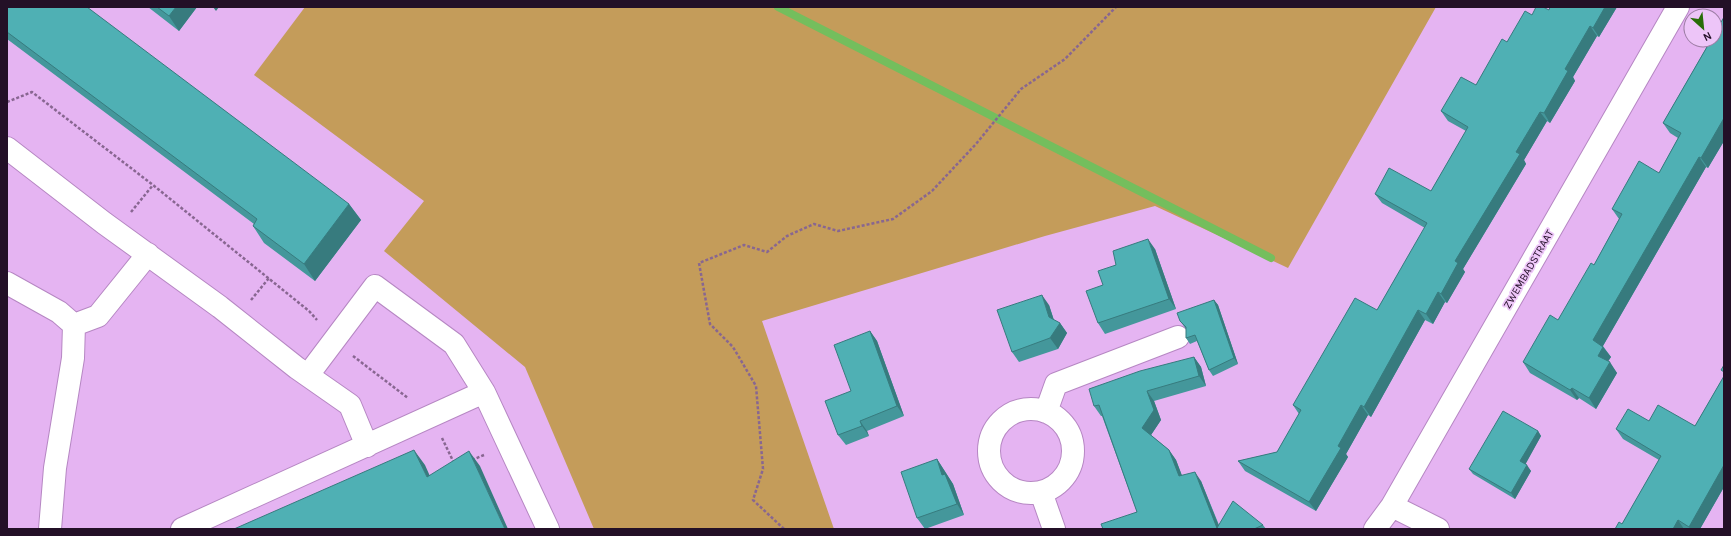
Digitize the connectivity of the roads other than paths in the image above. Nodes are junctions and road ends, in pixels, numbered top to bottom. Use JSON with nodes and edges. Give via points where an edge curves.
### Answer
{"nodes":[{"id":1,"x":1678,"y":7,"type":"edge"},
{"id":2,"x":7,"y":148,"type":"edge"},
{"id":3,"x":148,"y":254,"type":"junction"},
{"id":4,"x":7,"y":284,"type":"edge"},
{"id":5,"x":74,"y":325,"type":"junction"},
{"id":6,"x":1178,"y":337,"type":"dead end"},
{"id":7,"x":308,"y":375,"type":"junction"},
{"id":8,"x":484,"y":392,"type":"junction"},
{"id":9,"x":1046,"y":412,"type":"junction"},
{"id":10,"x":368,"y":446,"type":"junction"},
{"id":11,"x":1041,"y":492,"type":"junction"},
{"id":12,"x":1392,"y":506,"type":"junction"},
{"id":13,"x":50,"y":529,"type":"edge"},
{"id":14,"x":182,"y":529,"type":"edge"},
{"id":15,"x":548,"y":529,"type":"edge"},
{"id":16,"x":1054,"y":529,"type":"edge"},
{"id":17,"x":1375,"y":529,"type":"edge"},
{"id":18,"x":1438,"y":529,"type":"edge"}],
"edges":[{"from":1,"to":12,"type":"street","name":"ZWEMBADSTRAAT"},
{"from":2,"to":3,"type":"street"},
{"from":3,"to":5,"type":"street","via":[[98,316]]},
{"from":3,"to":7,"type":"street"},
{"from":4,"to":5,"type":"street","via":[[59,312]]},
{"from":5,"to":13,"type":"street","via":[[73,358],[55,468]]},
{"from":6,"to":9,"type":"street","via":[[1056,384]]},
{"from":7,"to":8,"type":"street","via":[[375,286],[454,344]]},
{"from":7,"to":10,"type":"street","via":[[350,405]]},
{"from":8,"to":10,"type":"street"},
{"from":8,"to":15,"type":"street"},
{"from":9,"to":11,"type":"street","via":[[1059,419],[1068,430],[1073,455],[1070,469],[1065,476],[1055,486]]},
{"from":9,"to":11,"type":"street","via":[[1032,409],[1011,414],[1000,423],[992,436],[989,454],[992,468],[1009,487],[1022,493]]},
{"from":10,"to":14,"type":"street"},
{"from":11,"to":16,"type":"street"},
{"from":12,"to":17,"type":"street","name":"ZWEMBADSTRAAT"},
{"from":12,"to":18,"type":"street"}]}
